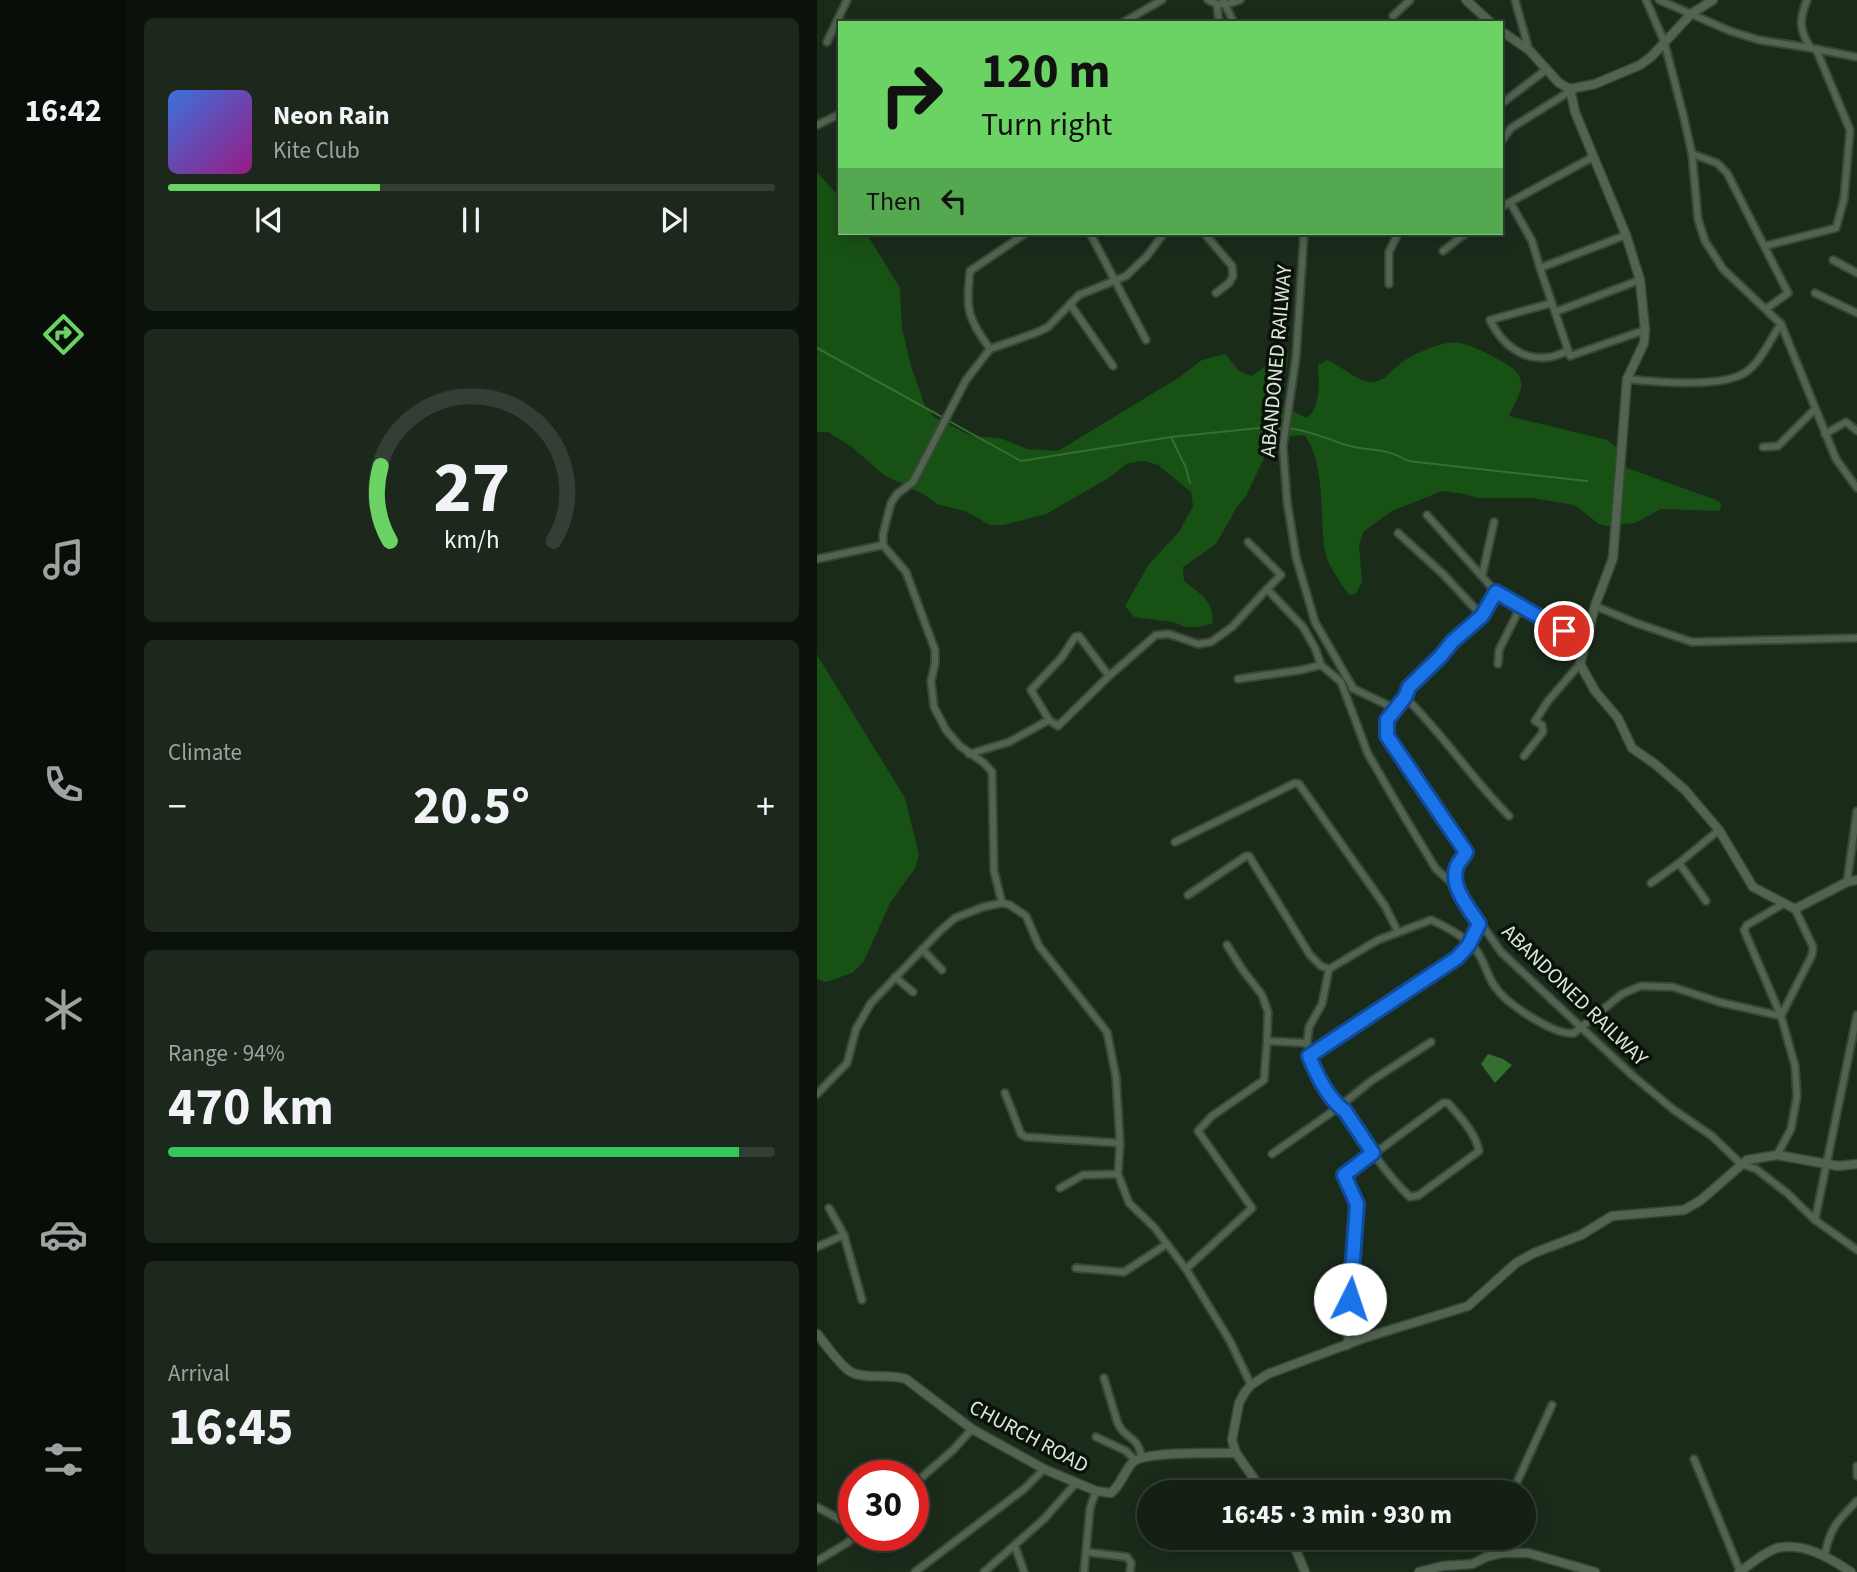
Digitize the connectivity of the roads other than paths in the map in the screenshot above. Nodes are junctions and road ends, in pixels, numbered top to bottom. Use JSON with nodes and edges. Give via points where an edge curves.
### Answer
{"nodes":[{"id":1,"x":847,"y":0,"type":"edge"},
{"id":2,"x":1162,"y":0,"type":"edge"},
{"id":3,"x":1208,"y":0,"type":"edge"},
{"id":4,"x":1240,"y":0,"type":"edge"},
{"id":5,"x":1410,"y":0,"type":"edge"},
{"id":6,"x":1466,"y":0,"type":"edge"},
{"id":7,"x":1515,"y":0,"type":"edge"},
{"id":8,"x":1646,"y":0,"type":"edge"},
{"id":9,"x":1659,"y":0,"type":"edge"},
{"id":10,"x":1713,"y":0,"type":"edge"},
{"id":11,"x":1807,"y":0,"type":"edge"},
{"id":12,"x":1222,"y":4,"type":"edge"},
{"id":13,"x":1691,"y":14,"type":"junction"},
{"id":14,"x":1393,"y":16,"type":"dead end"},
{"id":15,"x":1125,"y":21,"type":"edge"},
{"id":16,"x":1233,"y":21,"type":"edge"},
{"id":17,"x":1489,"y":21,"type":"edge"},
{"id":18,"x":1503,"y":31,"type":"edge"},
{"id":19,"x":1664,"y":41,"type":"junction"},
{"id":20,"x":827,"y":43,"type":"dead end"},
{"id":21,"x":1813,"y":49,"type":"junction"},
{"id":22,"x":1529,"y":50,"type":"junction"},
{"id":23,"x":1857,"y":57,"type":"edge"},
{"id":24,"x":1547,"y":69,"type":"junction"},
{"id":25,"x":1569,"y":91,"type":"junction"},
{"id":26,"x":1503,"y":102,"type":"edge"},
{"id":27,"x":838,"y":115,"type":"edge"},
{"id":28,"x":817,"y":125,"type":"edge"},
{"id":29,"x":1503,"y":139,"type":"edge"},
{"id":30,"x":1692,"y":154,"type":"junction"},
{"id":31,"x":1593,"y":157,"type":"junction"},
{"id":32,"x":1509,"y":202,"type":"junction"},
{"id":33,"x":1503,"y":206,"type":"edge"},
{"id":34,"x":1023,"y":235,"type":"edge"},
{"id":35,"x":1091,"y":235,"type":"edge"},
{"id":36,"x":1163,"y":235,"type":"edge"},
{"id":37,"x":1206,"y":235,"type":"edge"},
{"id":38,"x":1304,"y":235,"type":"edge"},
{"id":39,"x":1397,"y":235,"type":"edge"},
{"id":40,"x":1463,"y":235,"type":"edge"},
{"id":41,"x":1626,"y":235,"type":"junction"},
{"id":42,"x":1764,"y":246,"type":"junction"},
{"id":43,"x":1443,"y":251,"type":"dead end"},
{"id":44,"x":1833,"y":260,"type":"dead end"},
{"id":45,"x":1540,"y":268,"type":"junction"},
{"id":46,"x":1857,"y":273,"type":"edge"},
{"id":47,"x":1639,"y":280,"type":"junction"},
{"id":48,"x":1115,"y":282,"type":"junction"},
{"id":49,"x":1389,"y":284,"type":"dead end"},
{"id":50,"x":1216,"y":293,"type":"dead end"},
{"id":51,"x":1815,"y":293,"type":"dead end"},
{"id":52,"x":1552,"y":303,"type":"junction"},
{"id":53,"x":1070,"y":304,"type":"junction"},
{"id":54,"x":1766,"y":310,"type":"junction"},
{"id":55,"x":1555,"y":312,"type":"junction"},
{"id":56,"x":1857,"y":313,"type":"edge"},
{"id":57,"x":1781,"y":324,"type":"junction"},
{"id":58,"x":1645,"y":330,"type":"junction"},
{"id":59,"x":1146,"y":340,"type":"dead end"},
{"id":60,"x":990,"y":349,"type":"junction"},
{"id":61,"x":1567,"y":351,"type":"junction"},
{"id":62,"x":1113,"y":366,"type":"dead end"},
{"id":63,"x":1627,"y":379,"type":"junction"},
{"id":64,"x":1815,"y":409,"type":"junction"},
{"id":65,"x":1857,"y":431,"type":"edge"},
{"id":66,"x":1824,"y":434,"type":"junction"},
{"id":67,"x":1763,"y":447,"type":"dead end"},
{"id":68,"x":1857,"y":488,"type":"edge"},
{"id":69,"x":1427,"y":514,"type":"dead end"},
{"id":70,"x":1494,"y":522,"type":"dead end"},
{"id":71,"x":1398,"y":533,"type":"dead end"},
{"id":72,"x":1248,"y":542,"type":"dead end"},
{"id":73,"x":883,"y":545,"type":"junction"},
{"id":74,"x":817,"y":559,"type":"edge"},
{"id":75,"x":1482,"y":576,"type":"junction"},
{"id":76,"x":1267,"y":589,"type":"junction"},
{"id":77,"x":1496,"y":592,"type":"junction"},
{"id":78,"x":1521,"y":606,"type":"junction"},
{"id":79,"x":1595,"y":606,"type":"junction"},
{"id":80,"x":1482,"y":616,"type":"junction"},
{"id":81,"x":1857,"y":638,"type":"edge"},
{"id":82,"x":1585,"y":643,"type":"junction"},
{"id":83,"x":1498,"y":663,"type":"dead end"},
{"id":84,"x":1580,"y":664,"type":"junction"},
{"id":85,"x":1321,"y":665,"type":"junction"},
{"id":86,"x":1109,"y":676,"type":"junction"},
{"id":87,"x":1238,"y":679,"type":"dead end"},
{"id":88,"x":1341,"y":682,"type":"junction"},
{"id":89,"x":1353,"y":688,"type":"junction"},
{"id":90,"x":1405,"y":697,"type":"junction"},
{"id":91,"x":1396,"y":709,"type":"junction"},
{"id":92,"x":1049,"y":720,"type":"junction"},
{"id":93,"x":969,"y":754,"type":"junction"},
{"id":94,"x":1524,"y":756,"type":"dead end"},
{"id":95,"x":1857,"y":811,"type":"edge"},
{"id":96,"x":1509,"y":816,"type":"dead end"},
{"id":97,"x":1719,"y":830,"type":"junction"},
{"id":98,"x":1175,"y":842,"type":"dead end"},
{"id":99,"x":1679,"y":863,"type":"junction"},
{"id":100,"x":1857,"y":880,"type":"edge"},
{"id":101,"x":1847,"y":882,"type":"junction"},
{"id":102,"x":1651,"y":883,"type":"dead end"},
{"id":103,"x":1455,"y":886,"type":"junction"},
{"id":104,"x":1188,"y":895,"type":"dead end"},
{"id":105,"x":1706,"y":901,"type":"dead end"},
{"id":106,"x":1002,"y":903,"type":"junction"},
{"id":107,"x":1783,"y":904,"type":"junction"},
{"id":108,"x":1795,"y":909,"type":"junction"},
{"id":109,"x":1479,"y":924,"type":"junction"},
{"id":110,"x":1398,"y":932,"type":"junction"},
{"id":111,"x":1469,"y":943,"type":"junction"},
{"id":112,"x":1227,"y":945,"type":"dead end"},
{"id":113,"x":922,"y":949,"type":"junction"},
{"id":114,"x":1329,"y":969,"type":"junction"},
{"id":115,"x":942,"y":970,"type":"dead end"},
{"id":116,"x":895,"y":977,"type":"junction"},
{"id":117,"x":913,"y":992,"type":"dead end"},
{"id":118,"x":1857,"y":1014,"type":"edge"},
{"id":119,"x":1781,"y":1016,"type":"junction"},
{"id":120,"x":1580,"y":1027,"type":"junction"},
{"id":121,"x":1267,"y":1041,"type":"junction"},
{"id":122,"x":1431,"y":1042,"type":"dead end"},
{"id":123,"x":1306,"y":1043,"type":"junction"},
{"id":124,"x":1309,"y":1056,"type":"junction"},
{"id":125,"x":1005,"y":1093,"type":"dead end"},
{"id":126,"x":817,"y":1094,"type":"edge"},
{"id":127,"x":1339,"y":1107,"type":"junction"},
{"id":128,"x":1120,"y":1143,"type":"junction"},
{"id":129,"x":1373,"y":1153,"type":"junction"},
{"id":130,"x":1272,"y":1154,"type":"dead end"},
{"id":131,"x":1777,"y":1155,"type":"junction"},
{"id":132,"x":1827,"y":1163,"type":"junction"},
{"id":133,"x":1740,"y":1164,"type":"junction"},
{"id":134,"x":1857,"y":1164,"type":"edge"},
{"id":135,"x":1118,"y":1174,"type":"junction"},
{"id":136,"x":1060,"y":1188,"type":"dead end"},
{"id":137,"x":829,"y":1208,"type":"dead end"},
{"id":138,"x":1815,"y":1220,"type":"junction"},
{"id":139,"x":844,"y":1235,"type":"junction"},
{"id":140,"x":1167,"y":1244,"type":"junction"},
{"id":141,"x":817,"y":1247,"type":"edge"},
{"id":142,"x":1857,"y":1251,"type":"edge"},
{"id":143,"x":1076,"y":1268,"type":"dead end"},
{"id":144,"x":1186,"y":1269,"type":"junction"},
{"id":145,"x":862,"y":1300,"type":"dead end"},
{"id":146,"x":817,"y":1334,"type":"edge"},
{"id":147,"x":1347,"y":1346,"type":"junction"},
{"id":148,"x":1104,"y":1378,"type":"dead end"},
{"id":149,"x":1251,"y":1385,"type":"junction"},
{"id":150,"x":1552,"y":1405,"type":"dead end"},
{"id":151,"x":972,"y":1429,"type":"junction"},
{"id":152,"x":1096,"y":1437,"type":"dead end"},
{"id":153,"x":1235,"y":1453,"type":"junction"},
{"id":154,"x":1694,"y":1458,"type":"dead end"},
{"id":155,"x":1139,"y":1459,"type":"junction"},
{"id":156,"x":1857,"y":1466,"type":"edge"},
{"id":157,"x":1044,"y":1469,"type":"junction"},
{"id":158,"x":929,"y":1471,"type":"edge"},
{"id":159,"x":1857,"y":1476,"type":"edge"},
{"id":160,"x":1255,"y":1480,"type":"edge"},
{"id":161,"x":1518,"y":1480,"type":"edge"},
{"id":162,"x":1076,"y":1483,"type":"junction"},
{"id":163,"x":1096,"y":1491,"type":"junction"},
{"id":164,"x":1857,"y":1501,"type":"edge"},
{"id":165,"x":817,"y":1507,"type":"edge"},
{"id":166,"x":838,"y":1518,"type":"edge"},
{"id":167,"x":1015,"y":1546,"type":"junction"},
{"id":168,"x":838,"y":1548,"type":"edge"},
{"id":169,"x":1296,"y":1550,"type":"edge"},
{"id":170,"x":1507,"y":1550,"type":"edge"},
{"id":171,"x":1086,"y":1552,"type":"junction"},
{"id":172,"x":1506,"y":1553,"type":"junction"},
{"id":173,"x":1825,"y":1554,"type":"junction"},
{"id":174,"x":817,"y":1561,"type":"edge"},
{"id":175,"x":1560,"y":1562,"type":"junction"},
{"id":176,"x":915,"y":1572,"type":"edge"},
{"id":177,"x":984,"y":1572,"type":"edge"},
{"id":178,"x":1024,"y":1572,"type":"edge"},
{"id":179,"x":1084,"y":1572,"type":"edge"},
{"id":180,"x":1130,"y":1572,"type":"edge"},
{"id":181,"x":1305,"y":1572,"type":"edge"},
{"id":182,"x":1419,"y":1572,"type":"edge"},
{"id":183,"x":1561,"y":1572,"type":"edge"},
{"id":184,"x":1595,"y":1572,"type":"edge"},
{"id":185,"x":1739,"y":1572,"type":"edge"},
{"id":186,"x":1851,"y":1572,"type":"edge"}],
"edges":[{"from":1,"to":20,"type":"street"},
{"from":2,"to":15,"type":"street"},
{"from":3,"to":12,"type":"street"},
{"from":4,"to":12,"type":"street"},
{"from":5,"to":14,"type":"street"},
{"from":6,"to":17,"type":"street"},
{"from":7,"to":22,"type":"street"},
{"from":8,"to":19,"type":"street"},
{"from":9,"to":13,"type":"street"},
{"from":10,"to":13,"type":"street"},
{"from":11,"to":21,"type":"street","via":[[1800,16],[1803,36]]},
{"from":12,"to":16,"type":"street"},
{"from":13,"to":19,"type":"street"},
{"from":13,"to":21,"type":"street","via":[[1759,40]]},
{"from":18,"to":22,"type":"street"},
{"from":19,"to":25,"type":"street","via":[[1633,69]]},
{"from":19,"to":30,"type":"street"},
{"from":21,"to":23,"type":"street"},
{"from":21,"to":42,"type":"street","via":[[1850,130],[1844,199],[1836,228]]},
{"from":22,"to":24,"type":"street"},
{"from":24,"to":25,"type":"street"},
{"from":24,"to":26,"type":"street"},
{"from":25,"to":29,"type":"street","via":[[1511,128]]},
{"from":25,"to":31,"type":"street"},
{"from":27,"to":28,"type":"street"},
{"from":30,"to":42,"type":"street","via":[[1717,163],[1727,173]]},
{"from":30,"to":54,"type":"street","via":[[1698,219],[1705,241],[1723,269]]},
{"from":31,"to":32,"type":"street"},
{"from":31,"to":41,"type":"street"},
{"from":32,"to":33,"type":"street"},
{"from":32,"to":45,"type":"street","via":[[1532,241]]},
{"from":34,"to":60,"type":"street","via":[[969,272],[968,313]]},
{"from":35,"to":48,"type":"street"},
{"from":36,"to":48,"type":"street","via":[[1147,256]]},
{"from":37,"to":50,"type":"street","via":[[1232,266],[1229,283]]},
{"from":38,"to":89,"type":"street","name":"ABANDONED RAILWAY","via":[[1298,333],[1283,446],[1287,501],[1315,622]]},
{"from":39,"to":49,"type":"street","via":[[1389,252]]},
{"from":40,"to":43,"type":"street"},
{"from":41,"to":45,"type":"street"},
{"from":41,"to":47,"type":"street"},
{"from":42,"to":54,"type":"street","via":[[1788,293]]},
{"from":44,"to":46,"type":"street"},
{"from":45,"to":52,"type":"street"},
{"from":47,"to":55,"type":"street"},
{"from":47,"to":58,"type":"street"},
{"from":48,"to":53,"type":"street","via":[[1079,295]]},
{"from":48,"to":59,"type":"street"},
{"from":51,"to":56,"type":"street"},
{"from":52,"to":55,"type":"street"},
{"from":52,"to":61,"type":"street","via":[[1490,320],[1503,341],[1518,353],[1546,358]]},
{"from":53,"to":60,"type":"street","via":[[1048,327]]},
{"from":53,"to":62,"type":"street"},
{"from":54,"to":57,"type":"street"},
{"from":55,"to":61,"type":"street"},
{"from":57,"to":63,"type":"street","via":[[1746,373],[1726,380],[1659,383]]},
{"from":57,"to":64,"type":"street"},
{"from":58,"to":61,"type":"street","via":[[1570,356]]},
{"from":58,"to":63,"type":"street","via":[[1641,353]]},
{"from":60,"to":73,"type":"street","via":[[966,380],[913,482],[891,503]]},
{"from":63,"to":79,"type":"street","via":[[1613,558]]},
{"from":64,"to":66,"type":"street"},
{"from":64,"to":67,"type":"street","via":[[1778,446]]},
{"from":65,"to":66,"type":"street","via":[[1846,422]]},
{"from":66,"to":68,"type":"street"},
{"from":69,"to":75,"type":"street"},
{"from":70,"to":75,"type":"street"},
{"from":71,"to":80,"type":"street"},
{"from":72,"to":76,"type":"street","via":[[1281,575]]},
{"from":73,"to":74,"type":"street"},
{"from":73,"to":93,"type":"street","via":[[906,572],[935,650],[934,707],[946,730]]},
{"from":75,"to":77,"type":"street"},
{"from":76,"to":85,"type":"street","name":"ABANDONED RAILWAY","via":[[1303,627]]},
{"from":76,"to":86,"type":"street","via":[[1211,642],[1156,635]]},
{"from":77,"to":78,"type":"street"},
{"from":77,"to":80,"type":"street"},
{"from":78,"to":82,"type":"street"},
{"from":78,"to":83,"type":"street","via":[[1499,650]]},
{"from":79,"to":81,"type":"street","via":[[1692,642]]},
{"from":79,"to":82,"type":"street"},
{"from":80,"to":90,"type":"street","via":[[1423,672]]},
{"from":82,"to":84,"type":"street"},
{"from":84,"to":94,"type":"street","via":[[1535,721],[1543,732]]},
{"from":84,"to":97,"type":"street","via":[[1618,718],[1632,747],[1685,790]]},
{"from":85,"to":87,"type":"street"},
{"from":85,"to":88,"type":"street","name":"ABANDONED RAILWAY"},
{"from":86,"to":92,"type":"street","via":[[1058,726]]},
{"from":86,"to":92,"type":"street","via":[[1079,636],[1075,637],[1031,690]]},
{"from":88,"to":89,"type":"street"},
{"from":88,"to":103,"type":"street","name":"ABANDONED RAILWAY","via":[[1368,754],[1436,869]]},
{"from":89,"to":91,"type":"street"},
{"from":90,"to":91,"type":"street"},
{"from":90,"to":96,"type":"street"},
{"from":91,"to":103,"type":"street","via":[[1387,720],[1387,736],[1466,852],[1457,867]]},
{"from":92,"to":93,"type":"street","via":[[1009,742]]},
{"from":93,"to":106,"type":"street","via":[[992,772],[994,871]]},
{"from":95,"to":101,"type":"street"},
{"from":97,"to":99,"type":"street"},
{"from":97,"to":107,"type":"street","via":[[1753,887]]},
{"from":98,"to":110,"type":"street","via":[[1299,784],[1385,906]]},
{"from":99,"to":102,"type":"street"},
{"from":99,"to":105,"type":"street"},
{"from":100,"to":101,"type":"street"},
{"from":101,"to":108,"type":"street"},
{"from":103,"to":109,"type":"street","name":"ABANDONED RAILWAY"},
{"from":104,"to":114,"type":"street","via":[[1249,856],[1310,955]]},
{"from":106,"to":113,"type":"street","via":[[955,918]]},
{"from":106,"to":128,"type":"street","via":[[1026,916],[1039,946],[1107,1032],[1116,1077]]},
{"from":107,"to":108,"type":"street"},
{"from":107,"to":119,"type":"street","via":[[1744,930]]},
{"from":108,"to":119,"type":"street","via":[[1813,947],[1812,955]]},
{"from":109,"to":111,"type":"street"},
{"from":109,"to":120,"type":"street","name":"ABANDONED RAILWAY","via":[[1501,952]]},
{"from":110,"to":111,"type":"street","via":[[1431,920]]},
{"from":110,"to":114,"type":"street"},
{"from":111,"to":120,"type":"street","via":[[1496,989],[1513,1003],[1556,1031],[1569,1034]]},
{"from":111,"to":124,"type":"street","via":[[1457,958]]},
{"from":112,"to":121,"type":"street","via":[[1262,995],[1268,1012]]},
{"from":113,"to":115,"type":"street"},
{"from":113,"to":116,"type":"street"},
{"from":114,"to":123,"type":"street","via":[[1322,1004]]},
{"from":116,"to":117,"type":"street"},
{"from":116,"to":126,"type":"street","via":[[871,1003],[856,1029],[847,1063]]},
{"from":118,"to":132,"type":"street"},
{"from":119,"to":120,"type":"street","via":[[1673,987],[1641,986],[1622,994]]},
{"from":119,"to":131,"type":"street","via":[[1795,1066],[1797,1096],[1791,1129]]},
{"from":120,"to":133,"type":"street","name":"ABANDONED RAILWAY"},
{"from":121,"to":123,"type":"street"},
{"from":121,"to":144,"type":"street","via":[[1264,1080],[1198,1131],[1252,1208]]},
{"from":122,"to":127,"type":"street"},
{"from":123,"to":124,"type":"street"},
{"from":124,"to":127,"type":"street"},
{"from":125,"to":128,"type":"street","via":[[1026,1138]]},
{"from":127,"to":129,"type":"street"},
{"from":127,"to":130,"type":"street"},
{"from":128,"to":135,"type":"street"},
{"from":129,"to":129,"type":"street","via":[[1443,1103],[1465,1123],[1479,1151],[1410,1198]]},
{"from":129,"to":147,"type":"street","via":[[1344,1175],[1357,1204]]},
{"from":131,"to":132,"type":"street"},
{"from":131,"to":133,"type":"street"},
{"from":132,"to":134,"type":"street"},
{"from":132,"to":138,"type":"street"},
{"from":133,"to":138,"type":"street","name":"ABANDONED RAILWAY","via":[[1756,1169]]},
{"from":133,"to":147,"type":"street","via":[[1684,1210],[1611,1216],[1581,1235],[1516,1263],[1468,1306]]},
{"from":135,"to":136,"type":"street","via":[[1083,1175]]},
{"from":135,"to":140,"type":"street","via":[[1129,1203]]},
{"from":137,"to":139,"type":"street"},
{"from":138,"to":142,"type":"street","name":"ABANDONED RAILWAY"},
{"from":139,"to":141,"type":"street"},
{"from":139,"to":145,"type":"street"},
{"from":140,"to":143,"type":"street","via":[[1124,1272]]},
{"from":140,"to":144,"type":"street"},
{"from":144,"to":149,"type":"street"},
{"from":146,"to":151,"type":"street","name":"CHURCH ROAD","via":[[851,1372],[906,1379]]},
{"from":147,"to":149,"type":"street","via":[[1268,1374]]},
{"from":148,"to":155,"type":"street","via":[[1121,1430],[1140,1445]]},
{"from":149,"to":153,"type":"street","via":[[1239,1403],[1234,1424]]},
{"from":150,"to":161,"type":"street"},
{"from":151,"to":157,"type":"street","name":"CHURCH ROAD"},
{"from":151,"to":158,"type":"street"},
{"from":152,"to":155,"type":"street"},
{"from":153,"to":155,"type":"street"},
{"from":153,"to":160,"type":"street"},
{"from":154,"to":185,"type":"street"},
{"from":155,"to":163,"type":"street","name":"CHURCH ROAD","via":[[1117,1489]]},
{"from":156,"to":159,"type":"street"},
{"from":157,"to":162,"type":"street","name":"CHURCH ROAD"},
{"from":157,"to":176,"type":"street"},
{"from":162,"to":163,"type":"street","name":"CHURCH ROAD"},
{"from":162,"to":167,"type":"street"},
{"from":163,"to":171,"type":"street"},
{"from":164,"to":173,"type":"street","via":[[1833,1526]]},
{"from":165,"to":166,"type":"street"},
{"from":167,"to":177,"type":"street"},
{"from":167,"to":178,"type":"street"},
{"from":168,"to":174,"type":"street"},
{"from":169,"to":181,"type":"street"},
{"from":170,"to":172,"type":"street"},
{"from":171,"to":179,"type":"street"},
{"from":171,"to":180,"type":"street","via":[[1127,1557]]},
{"from":172,"to":175,"type":"street","via":[[1528,1553]]},
{"from":172,"to":182,"type":"street"},
{"from":173,"to":185,"type":"street","via":[[1777,1548]]},
{"from":173,"to":186,"type":"street"},
{"from":175,"to":183,"type":"street"},
{"from":175,"to":184,"type":"street"}]}
